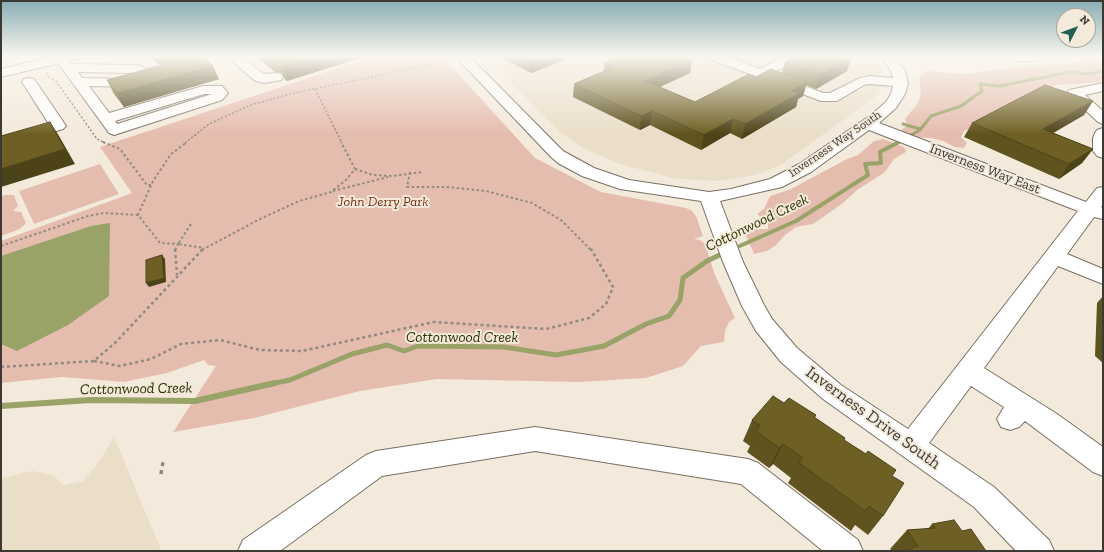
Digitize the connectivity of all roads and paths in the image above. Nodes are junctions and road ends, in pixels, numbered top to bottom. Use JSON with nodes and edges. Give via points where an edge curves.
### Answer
{"nodes":[{"id":1,"x":29,"y":82,"type":"dead end"},
{"id":2,"x":78,"y":82,"type":"joint"},
{"id":3,"x":132,"y":82,"type":"edge"},
{"id":4,"x":348,"y":82,"type":"edge"},
{"id":5,"x":486,"y":82,"type":"edge"},
{"id":6,"x":781,"y":82,"type":"edge"},
{"id":7,"x":861,"y":82,"type":"edge"},
{"id":8,"x":888,"y":82,"type":"edge"},
{"id":9,"x":901,"y":83,"type":"joint"},
{"id":10,"x":1103,"y":87,"type":"edge"},
{"id":11,"x":315,"y":88,"type":"junction"},
{"id":12,"x":106,"y":119,"type":"junction"},
{"id":13,"x":1103,"y":119,"type":"edge"},
{"id":14,"x":868,"y":124,"type":"junction"},
{"id":15,"x":1103,"y":133,"type":"edge"},
{"id":16,"x":1,"y":143,"type":"edge"},
{"id":17,"x":1103,"y":153,"type":"edge"},
{"id":18,"x":355,"y":169,"type":"junction"},
{"id":19,"x":410,"y":172,"type":"junction"},
{"id":20,"x":423,"y":172,"type":"dead end"},
{"id":21,"x":392,"y":176,"type":"junction"},
{"id":22,"x":331,"y":192,"type":"junction"},
{"id":23,"x":709,"y":197,"type":"junction"},
{"id":24,"x":1099,"y":205,"type":"edge"},
{"id":25,"x":138,"y":215,"type":"junction"},
{"id":26,"x":191,"y":224,"type":"dead end"},
{"id":27,"x":178,"y":244,"type":"junction"},
{"id":28,"x":1,"y":246,"type":"edge"},
{"id":29,"x":204,"y":248,"type":"junction"},
{"id":30,"x":1054,"y":256,"type":"junction"},
{"id":31,"x":177,"y":275,"type":"junction"},
{"id":32,"x":1103,"y":277,"type":"edge"},
{"id":33,"x":94,"y":361,"type":"junction"},
{"id":34,"x":1,"y":367,"type":"edge"},
{"id":35,"x":968,"y":370,"type":"junction"},
{"id":36,"x":911,"y":446,"type":"junction"},
{"id":37,"x":162,"y":462,"type":"dead end"},
{"id":38,"x":1103,"y":463,"type":"edge"},
{"id":39,"x":161,"y":474,"type":"dead end"},
{"id":40,"x":254,"y":551,"type":"edge"},
{"id":41,"x":847,"y":551,"type":"edge"},
{"id":42,"x":1038,"y":551,"type":"edge"}],
"edges":[{"from":1,"to":16,"type":"street","via":[[58,126]]},
{"from":2,"to":3,"type":"street"},
{"from":2,"to":12,"type":"street"},
{"from":4,"to":11,"type":"path"},
{"from":5,"to":23,"type":"street","name":"Inverness Way South","via":[[557,154],[579,167],[630,186]]},
{"from":6,"to":7,"type":"street","via":[[821,97],[832,98]]},
{"from":8,"to":9,"type":"street"},
{"from":9,"to":14,"type":"street","name":"Inverness Way South","via":[[891,105]]},
{"from":10,"to":13,"type":"street","via":[[1074,94]]},
{"from":11,"to":18,"type":"path"},
{"from":11,"to":25,"type":"path","via":[[251,105],[209,124],[171,154],[152,181]]},
{"from":12,"to":12,"type":"street","via":[[114,130],[217,98],[221,93],[218,89],[203,90]]},
{"from":14,"to":23,"type":"street","name":"Inverness Way South","via":[[805,168],[776,184]]},
{"from":14,"to":24,"type":"street","name":"Inverness Way East"},
{"from":15,"to":17,"type":"street"},
{"from":18,"to":21,"type":"path","via":[[373,175]]},
{"from":18,"to":22,"type":"path"},
{"from":19,"to":20,"type":"path"},
{"from":19,"to":21,"type":"path"},
{"from":19,"to":33,"type":"path","via":[[407,187],[486,191],[532,203],[561,220],[589,246],[613,287],[606,304],[589,318],[546,329],[434,322],[302,351],[260,350],[220,340],[181,344],[151,358],[120,366]]},
{"from":21,"to":22,"type":"path"},
{"from":22,"to":29,"type":"path","via":[[299,201]]},
{"from":23,"to":36,"type":"street","name":"Inverness Drive South","via":[[758,316],[790,355],[832,392]]},
{"from":24,"to":30,"type":"street"},
{"from":25,"to":27,"type":"path","via":[[160,243]]},
{"from":25,"to":28,"type":"path","via":[[104,213],[88,216]]},
{"from":26,"to":27,"type":"path"},
{"from":27,"to":29,"type":"path"},
{"from":27,"to":31,"type":"path","via":[[175,248]]},
{"from":29,"to":31,"type":"path"},
{"from":30,"to":32,"type":"street"},
{"from":30,"to":35,"type":"street"},
{"from":31,"to":33,"type":"path","via":[[116,342]]},
{"from":33,"to":34,"type":"path"},
{"from":35,"to":36,"type":"street"},
{"from":35,"to":38,"type":"street","via":[[1017,412],[1048,422]]},
{"from":36,"to":42,"type":"street","name":"Inverness Drive South","via":[[984,497]]},
{"from":37,"to":39,"type":"path"},
{"from":40,"to":41,"type":"street","via":[[376,464],[535,439],[748,472]]}]}
